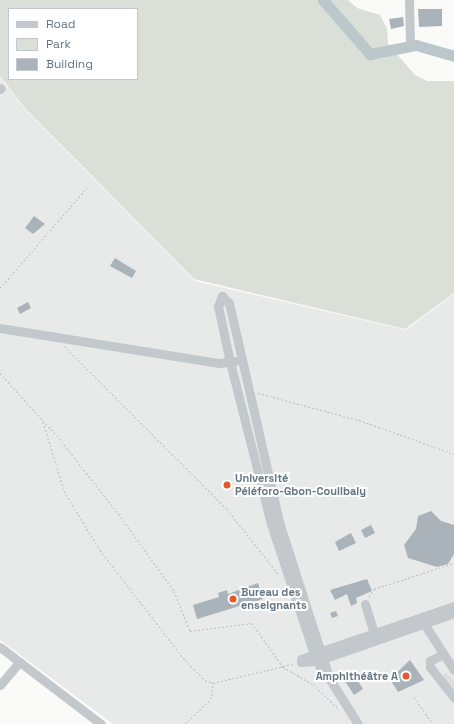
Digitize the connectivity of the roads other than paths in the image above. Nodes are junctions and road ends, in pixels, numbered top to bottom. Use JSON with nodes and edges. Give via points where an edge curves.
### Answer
{"nodes":[{"id":1,"x":409,"y":0,"type":"edge"},
{"id":2,"x":410,"y":43,"type":"dead end"},
{"id":3,"x":0,"y":328,"type":"edge"},
{"id":4,"x":240,"y":360,"type":"junction"},
{"id":5,"x":230,"y":362,"type":"junction"},
{"id":6,"x":275,"y":523,"type":"junction"},
{"id":7,"x":365,"y":604,"type":"road end"},
{"id":8,"x":454,"y":606,"type":"edge"},
{"id":9,"x":454,"y":613,"type":"edge"},
{"id":10,"x":422,"y":620,"type":"junction"},
{"id":11,"x":374,"y":633,"type":"junction"},
{"id":12,"x":0,"y":647,"type":"edge"},
{"id":13,"x":443,"y":654,"type":"junction"},
{"id":14,"x":320,"y":656,"type":"junction"},
{"id":15,"x":19,"y":662,"type":"junction"},
{"id":16,"x":301,"y":662,"type":"road end"},
{"id":17,"x":454,"y":670,"type":"edge"},
{"id":18,"x":0,"y":685,"type":"edge"},
{"id":19,"x":454,"y":698,"type":"edge"},
{"id":20,"x":101,"y":724,"type":"edge"},
{"id":21,"x":358,"y":724,"type":"edge"}],
"edges":[{"from":1,"to":2,"type":"street"},
{"from":3,"to":5,"type":"street"},
{"from":4,"to":5,"type":"street"},
{"from":4,"to":5,"type":"street","via":[[229,303],[222,296],[218,306]]},
{"from":4,"to":6,"type":"street"},
{"from":5,"to":6,"type":"street"},
{"from":6,"to":14,"type":"street"},
{"from":7,"to":11,"type":"street"},
{"from":8,"to":10,"type":"street"},
{"from":9,"to":10,"type":"street"},
{"from":10,"to":11,"type":"street"},
{"from":10,"to":13,"type":"street"},
{"from":10,"to":14,"type":"street"},
{"from":11,"to":14,"type":"street"},
{"from":12,"to":15,"type":"street"},
{"from":13,"to":17,"type":"street"},
{"from":13,"to":19,"type":"street","via":[[430,661],[430,667]]},
{"from":14,"to":16,"type":"street","via":[[302,659]]},
{"from":14,"to":21,"type":"street","via":[[329,678]]},
{"from":15,"to":18,"type":"street"},
{"from":15,"to":20,"type":"street"}]}
